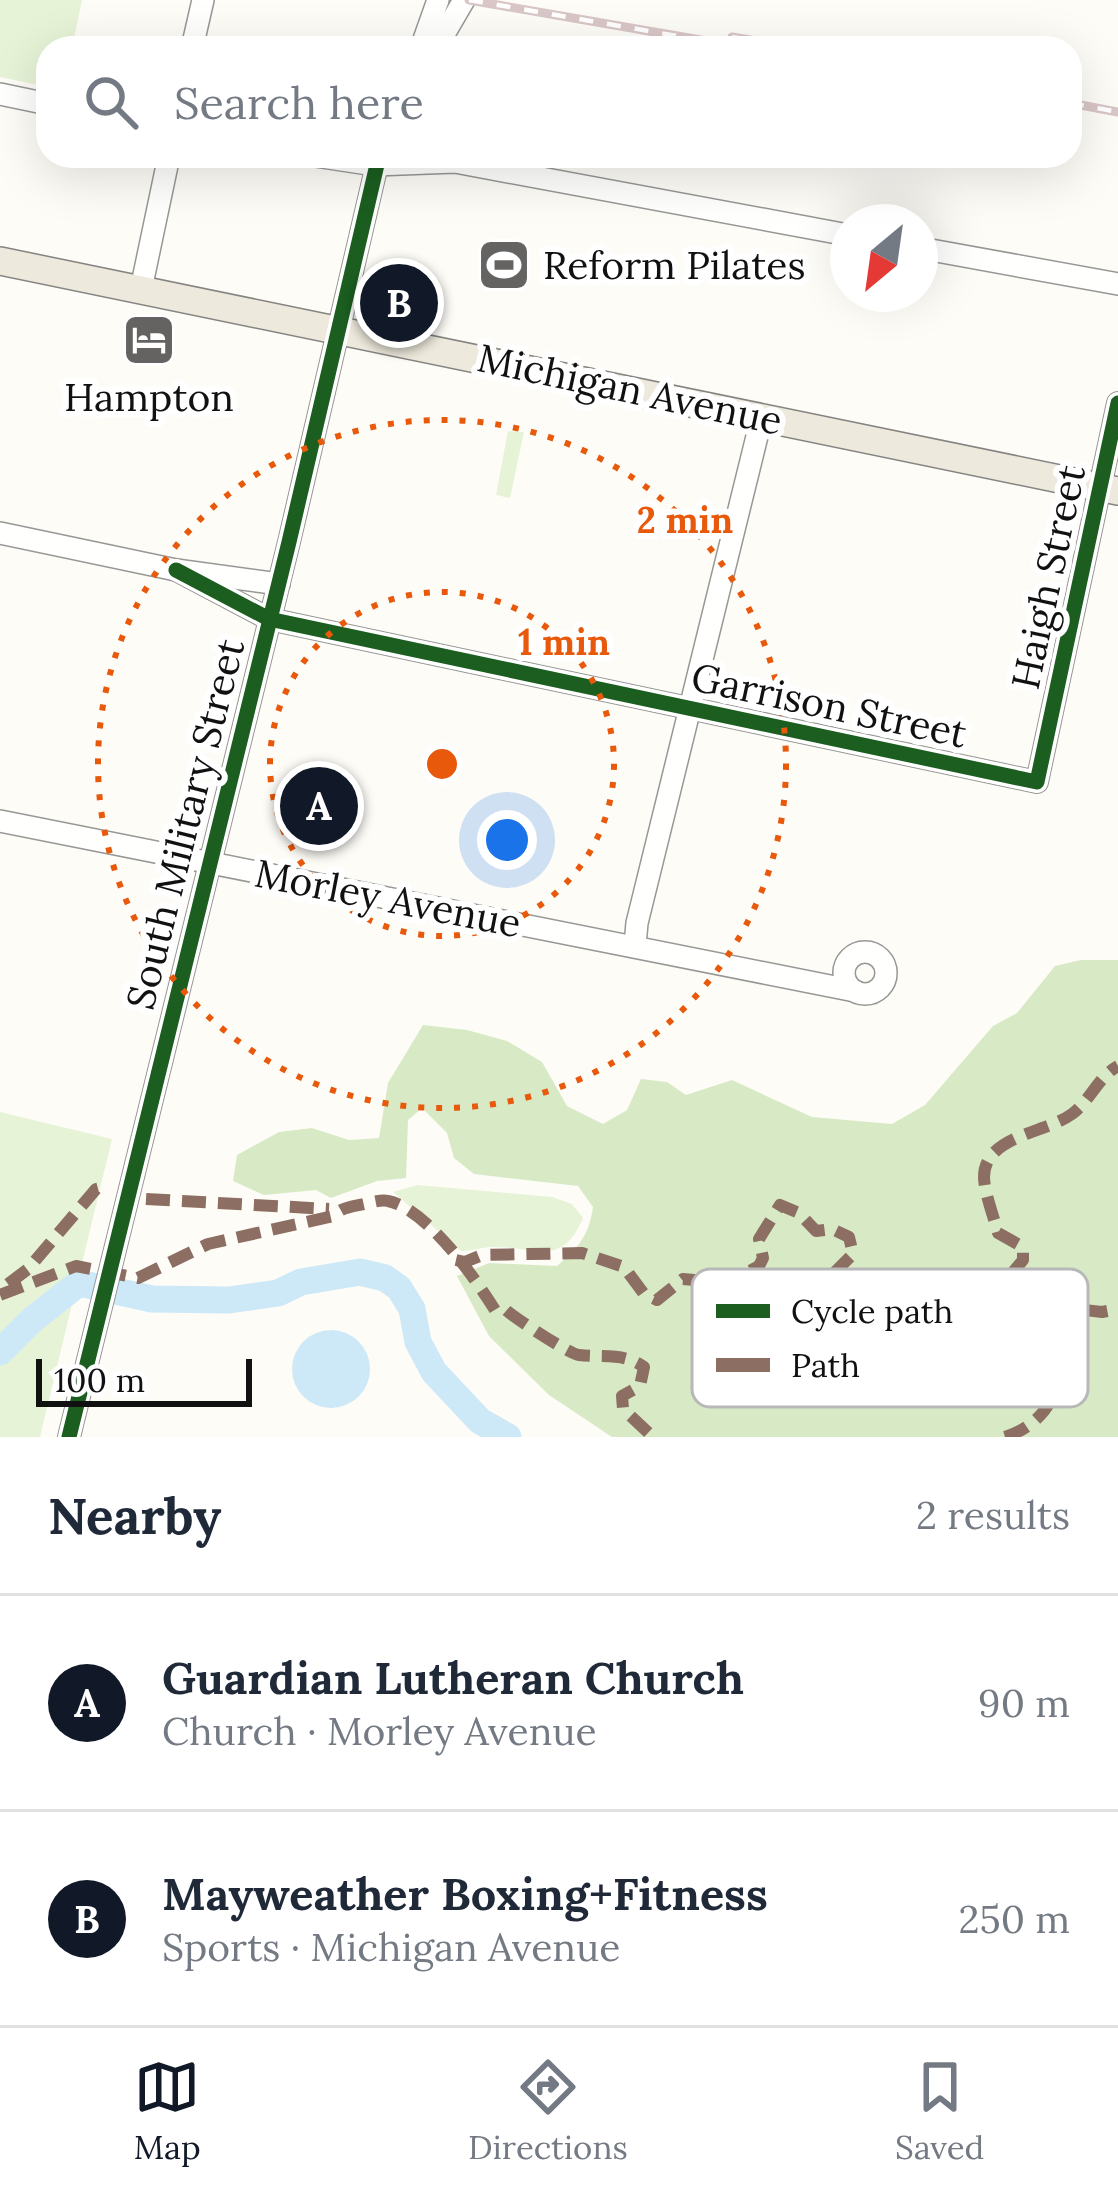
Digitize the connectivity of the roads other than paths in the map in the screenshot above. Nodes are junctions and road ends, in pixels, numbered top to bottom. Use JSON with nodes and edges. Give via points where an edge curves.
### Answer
{"nodes":[{"id":1,"x":203,"y":0,"type":"edge"},
{"id":2,"x":438,"y":0,"type":"edge"},
{"id":3,"x":464,"y":0,"type":"edge"},
{"id":4,"x":195,"y":36,"type":"edge"},
{"id":5,"x":425,"y":36,"type":"edge"},
{"id":6,"x":443,"y":36,"type":"edge"},
{"id":7,"x":0,"y":94,"type":"edge"},
{"id":8,"x":36,"y":102,"type":"edge"},
{"id":9,"x":166,"y":168,"type":"edge"},
{"id":10,"x":375,"y":168,"type":"edge"},
{"id":11,"x":487,"y":168,"type":"edge"},
{"id":12,"x":830,"y":232,"type":"edge"},
{"id":13,"x":938,"y":251,"type":"edge"},
{"id":14,"x":0,"y":261,"type":"edge"},
{"id":15,"x":1118,"y":284,"type":"edge"},
{"id":16,"x":141,"y":289,"type":"junction"},
{"id":17,"x":338,"y":329,"type":"junction"},
{"id":18,"x":1118,"y":403,"type":"edge"},
{"id":19,"x":762,"y":416,"type":"junction"},
{"id":20,"x":1110,"y":489,"type":"edge"},
{"id":21,"x":0,"y":533,"type":"edge"},
{"id":22,"x":176,"y":570,"type":"junction"},
{"id":23,"x":279,"y":584,"type":"junction"},
{"id":24,"x":269,"y":619,"type":"junction"},
{"id":25,"x":691,"y":710,"type":"junction"},
{"id":26,"x":1042,"y":765,"type":"joint"},
{"id":27,"x":0,"y":821,"type":"edge"},
{"id":28,"x":208,"y":864,"type":"junction"},
{"id":29,"x":635,"y":945,"type":"junction"},
{"id":30,"x":855,"y":992,"type":"dead end"},
{"id":31,"x":69,"y":1437,"type":"edge"}],
"edges":[{"from":1,"to":4,"type":"street"},
{"from":2,"to":5,"type":"street"},
{"from":3,"to":6,"type":"street"},
{"from":7,"to":8,"type":"street"},
{"from":9,"to":16,"type":"street"},
{"from":10,"to":17,"type":"street","name":"South Military Street"},
{"from":11,"to":12,"type":"street"},
{"from":13,"to":15,"type":"street"},
{"from":14,"to":16,"type":"main road","name":"Michigan Avenue"},
{"from":16,"to":17,"type":"main road","name":"Michigan Avenue"},
{"from":17,"to":19,"type":"main road","name":"Michigan Avenue"},
{"from":17,"to":23,"type":"street","name":"South Military Street"},
{"from":18,"to":20,"type":"street","name":"Haigh Street"},
{"from":19,"to":20,"type":"main road","name":"Michigan Avenue"},
{"from":19,"to":25,"type":"street"},
{"from":20,"to":26,"type":"street","name":"Haigh Street"},
{"from":21,"to":22,"type":"street","name":"Garrison Street"},
{"from":22,"to":23,"type":"street","name":"Garrison Street"},
{"from":22,"to":24,"type":"street","name":"Garrison Street"},
{"from":23,"to":24,"type":"street","name":"South Military Street"},
{"from":24,"to":25,"type":"street","name":"Garrison Street"},
{"from":24,"to":28,"type":"street","name":"South Military Street"},
{"from":25,"to":26,"type":"street","name":"Garrison Street","via":[[1037,782]]},
{"from":25,"to":29,"type":"street"},
{"from":27,"to":28,"type":"street","name":"Morley Avenue"},
{"from":28,"to":29,"type":"street","name":"Morley Avenue"},
{"from":28,"to":31,"type":"street","name":"South Military Street"},
{"from":29,"to":30,"type":"street","name":"Morley Avenue"}]}
